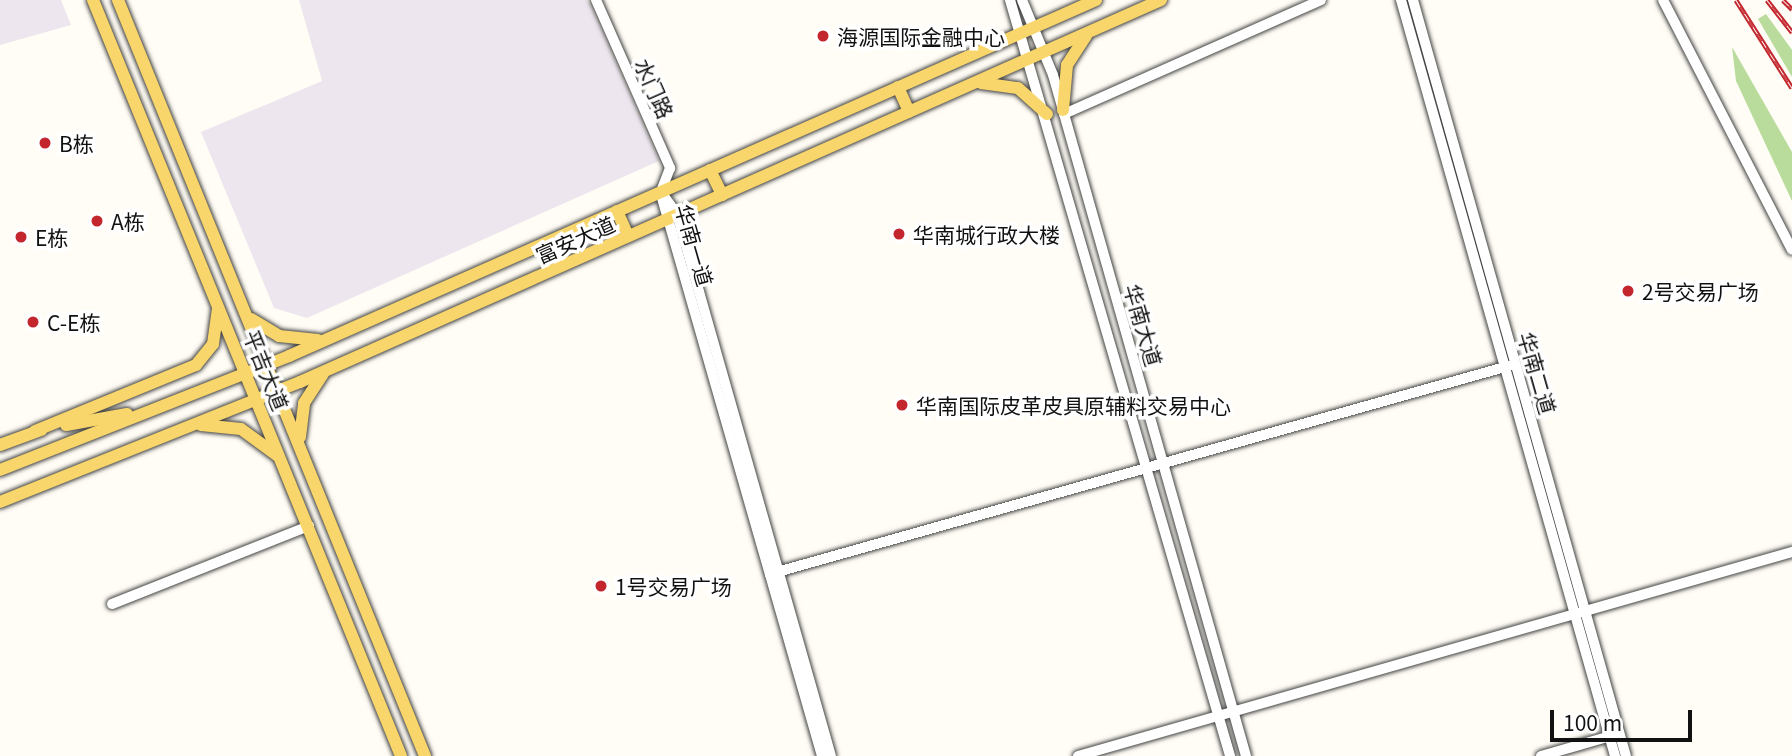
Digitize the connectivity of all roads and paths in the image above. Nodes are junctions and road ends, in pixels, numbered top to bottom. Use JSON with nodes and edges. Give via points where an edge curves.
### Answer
{"nodes":[{"id":1,"x":93,"y":0,"type":"edge"},
{"id":2,"x":118,"y":0,"type":"edge"},
{"id":3,"x":596,"y":0,"type":"edge"},
{"id":4,"x":1010,"y":0,"type":"edge"},
{"id":5,"x":1022,"y":0,"type":"edge"},
{"id":6,"x":1096,"y":0,"type":"edge"},
{"id":7,"x":1161,"y":0,"type":"edge"},
{"id":8,"x":1321,"y":0,"type":"edge"},
{"id":9,"x":1401,"y":0,"type":"edge"},
{"id":10,"x":1413,"y":0,"type":"edge"},
{"id":11,"x":1662,"y":0,"type":"edge"},
{"id":12,"x":1137,"y":5,"type":"edge"},
{"id":13,"x":1096,"y":29,"type":"junction"},
{"id":14,"x":1029,"y":30,"type":"junction"},
{"id":15,"x":1044,"y":52,"type":"junction"},
{"id":16,"x":1031,"y":58,"type":"junction"},
{"id":17,"x":967,"y":86,"type":"junction"},
{"id":18,"x":898,"y":87,"type":"junction"},
{"id":19,"x":909,"y":112,"type":"junction"},
{"id":20,"x":1063,"y":112,"type":"junction"},
{"id":21,"x":1047,"y":114,"type":"junction"},
{"id":22,"x":710,"y":170,"type":"junction"},
{"id":23,"x":660,"y":192,"type":"junction"},
{"id":24,"x":722,"y":195,"type":"junction"},
{"id":25,"x":617,"y":211,"type":"junction"},
{"id":26,"x":672,"y":217,"type":"junction"},
{"id":27,"x":628,"y":236,"type":"junction"},
{"id":28,"x":1792,"y":250,"type":"edge"},
{"id":29,"x":215,"y":293,"type":"junction"},
{"id":30,"x":249,"y":316,"type":"junction"},
{"id":31,"x":332,"y":337,"type":"junction"},
{"id":32,"x":269,"y":364,"type":"junction"},
{"id":33,"x":1510,"y":365,"type":"junction"},
{"id":34,"x":330,"y":369,"type":"junction"},
{"id":35,"x":248,"y":372,"type":"junction"},
{"id":36,"x":279,"y":390,"type":"junction"},
{"id":37,"x":258,"y":399,"type":"junction"},
{"id":38,"x":155,"y":409,"type":"junction"},
{"id":39,"x":187,"y":428,"type":"junction"},
{"id":40,"x":35,"y":431,"type":"junction"},
{"id":41,"x":0,"y":445,"type":"edge"},
{"id":42,"x":301,"y":445,"type":"junction"},
{"id":43,"x":1163,"y":463,"type":"junction"},
{"id":44,"x":286,"y":468,"type":"junction"},
{"id":45,"x":1148,"y":468,"type":"junction"},
{"id":46,"x":0,"y":470,"type":"edge"},
{"id":47,"x":0,"y":502,"type":"edge"},
{"id":48,"x":309,"y":526,"type":"junction"},
{"id":49,"x":1792,"y":552,"type":"edge"},
{"id":50,"x":774,"y":573,"type":"junction"},
{"id":51,"x":112,"y":604,"type":"dead end"},
{"id":52,"x":1581,"y":614,"type":"junction"},
{"id":53,"x":1233,"y":712,"type":"junction"},
{"id":54,"x":1219,"y":717,"type":"junction"},
{"id":55,"x":1615,"y":735,"type":"junction"},
{"id":56,"x":401,"y":756,"type":"edge"},
{"id":57,"x":425,"y":756,"type":"edge"},
{"id":58,"x":822,"y":756,"type":"edge"},
{"id":59,"x":831,"y":756,"type":"edge"},
{"id":60,"x":1078,"y":756,"type":"edge"},
{"id":61,"x":1230,"y":756,"type":"edge"},
{"id":62,"x":1246,"y":756,"type":"edge"},
{"id":63,"x":1541,"y":756,"type":"edge"},
{"id":64,"x":1615,"y":756,"type":"edge"},
{"id":65,"x":1626,"y":756,"type":"edge"}],
"edges":[{"from":1,"to":29,"type":"main road","name":"平吉大道"},
{"from":2,"to":30,"type":"main road","name":"平吉大道"},
{"from":3,"to":23,"type":"street","name":"水门路","via":[[670,168]]},
{"from":4,"to":14,"type":"street"},
{"from":5,"to":14,"type":"street"},
{"from":6,"to":14,"type":"main road","name":"富安大道"},
{"from":7,"to":12,"type":"main road","name":"富安大道"},
{"from":8,"to":20,"type":"street"},
{"from":9,"to":33,"type":"street","name":"华南二道"},
{"from":10,"to":33,"type":"street","name":"华南二道"},
{"from":11,"to":28,"type":"street"},
{"from":12,"to":13,"type":"main road","name":"富安大道"},
{"from":13,"to":15,"type":"main road","name":"富安大道"},
{"from":13,"to":20,"type":"main road","via":[[1072,54]]},
{"from":14,"to":15,"type":"street","name":"华南大道"},
{"from":14,"to":16,"type":"street","name":"华南大道"},
{"from":14,"to":18,"type":"main road","name":"富安大道"},
{"from":15,"to":16,"type":"main road","name":"富安大道"},
{"from":15,"to":20,"type":"street","name":"华南大道"},
{"from":16,"to":17,"type":"main road","name":"富安大道"},
{"from":16,"to":21,"type":"street","name":"华南大道"},
{"from":17,"to":19,"type":"main road","name":"富安大道"},
{"from":17,"to":21,"type":"main road","via":[[994,82],[1018,88]]},
{"from":18,"to":19,"type":"main road"},
{"from":18,"to":22,"type":"main road","name":"富安大道"},
{"from":19,"to":24,"type":"main road","name":"富安大道"},
{"from":20,"to":43,"type":"street","name":"华南大道"},
{"from":21,"to":45,"type":"street","name":"华南大道"},
{"from":22,"to":23,"type":"main road","name":"富安大道"},
{"from":22,"to":24,"type":"main road"},
{"from":23,"to":25,"type":"main road","name":"富安大道"},
{"from":23,"to":26,"type":"street","name":"华南一道"},
{"from":24,"to":26,"type":"main road","name":"富安大道"},
{"from":25,"to":27,"type":"main road"},
{"from":25,"to":31,"type":"main road","name":"富安大道"},
{"from":26,"to":27,"type":"main road","name":"富安大道"},
{"from":26,"to":50,"type":"street","name":"华南一道"},
{"from":27,"to":34,"type":"main road","name":"富安大道"},
{"from":29,"to":35,"type":"main road","name":"平吉大道"},
{"from":29,"to":40,"type":"main road","via":[[218,331],[197,365]]},
{"from":30,"to":31,"type":"main road","via":[[261,328],[289,338]]},
{"from":30,"to":32,"type":"main road","name":"平吉大道"},
{"from":31,"to":32,"type":"main road","name":"富安大道"},
{"from":32,"to":35,"type":"main road","name":"富安大道"},
{"from":32,"to":36,"type":"main road","name":"平吉大道"},
{"from":33,"to":43,"type":"street"},
{"from":33,"to":52,"type":"street","name":"华南二道"},
{"from":34,"to":36,"type":"main road","name":"富安大道"},
{"from":34,"to":42,"type":"main road","via":[[304,403]]},
{"from":35,"to":37,"type":"main road","name":"平吉大道"},
{"from":35,"to":38,"type":"main road","name":"富安大道"},
{"from":36,"to":37,"type":"main road","name":"富安大道"},
{"from":36,"to":42,"type":"main road","name":"平吉大道"},
{"from":37,"to":39,"type":"main road","name":"富安大道"},
{"from":37,"to":44,"type":"main road","name":"平吉大道"},
{"from":38,"to":40,"type":"main road"},
{"from":38,"to":46,"type":"main road","name":"富安大道"},
{"from":39,"to":44,"type":"main road","via":[[241,429],[272,448]]},
{"from":39,"to":47,"type":"main road","name":"富安大道"},
{"from":40,"to":41,"type":"main road"},
{"from":42,"to":57,"type":"main road","name":"平吉大道"},
{"from":43,"to":45,"type":"street"},
{"from":43,"to":53,"type":"street","name":"华南大道"},
{"from":44,"to":48,"type":"main road","name":"平吉大道"},
{"from":45,"to":50,"type":"street"},
{"from":45,"to":54,"type":"street","name":"华南大道"},
{"from":48,"to":51,"type":"street"},
{"from":48,"to":56,"type":"main road","name":"平吉大道"},
{"from":49,"to":52,"type":"street"},
{"from":50,"to":58,"type":"street","name":"华南一道"},
{"from":50,"to":59,"type":"street","name":"华南一道"},
{"from":52,"to":53,"type":"street"},
{"from":52,"to":55,"type":"street","name":"华南二道"},
{"from":53,"to":54,"type":"street"},
{"from":53,"to":62,"type":"street","name":"华南大道"},
{"from":54,"to":60,"type":"street"},
{"from":54,"to":61,"type":"street","name":"华南大道"},
{"from":55,"to":63,"type":"street"},
{"from":55,"to":64,"type":"street","name":"华南二道"},
{"from":55,"to":65,"type":"street","name":"华南二道"}]}
